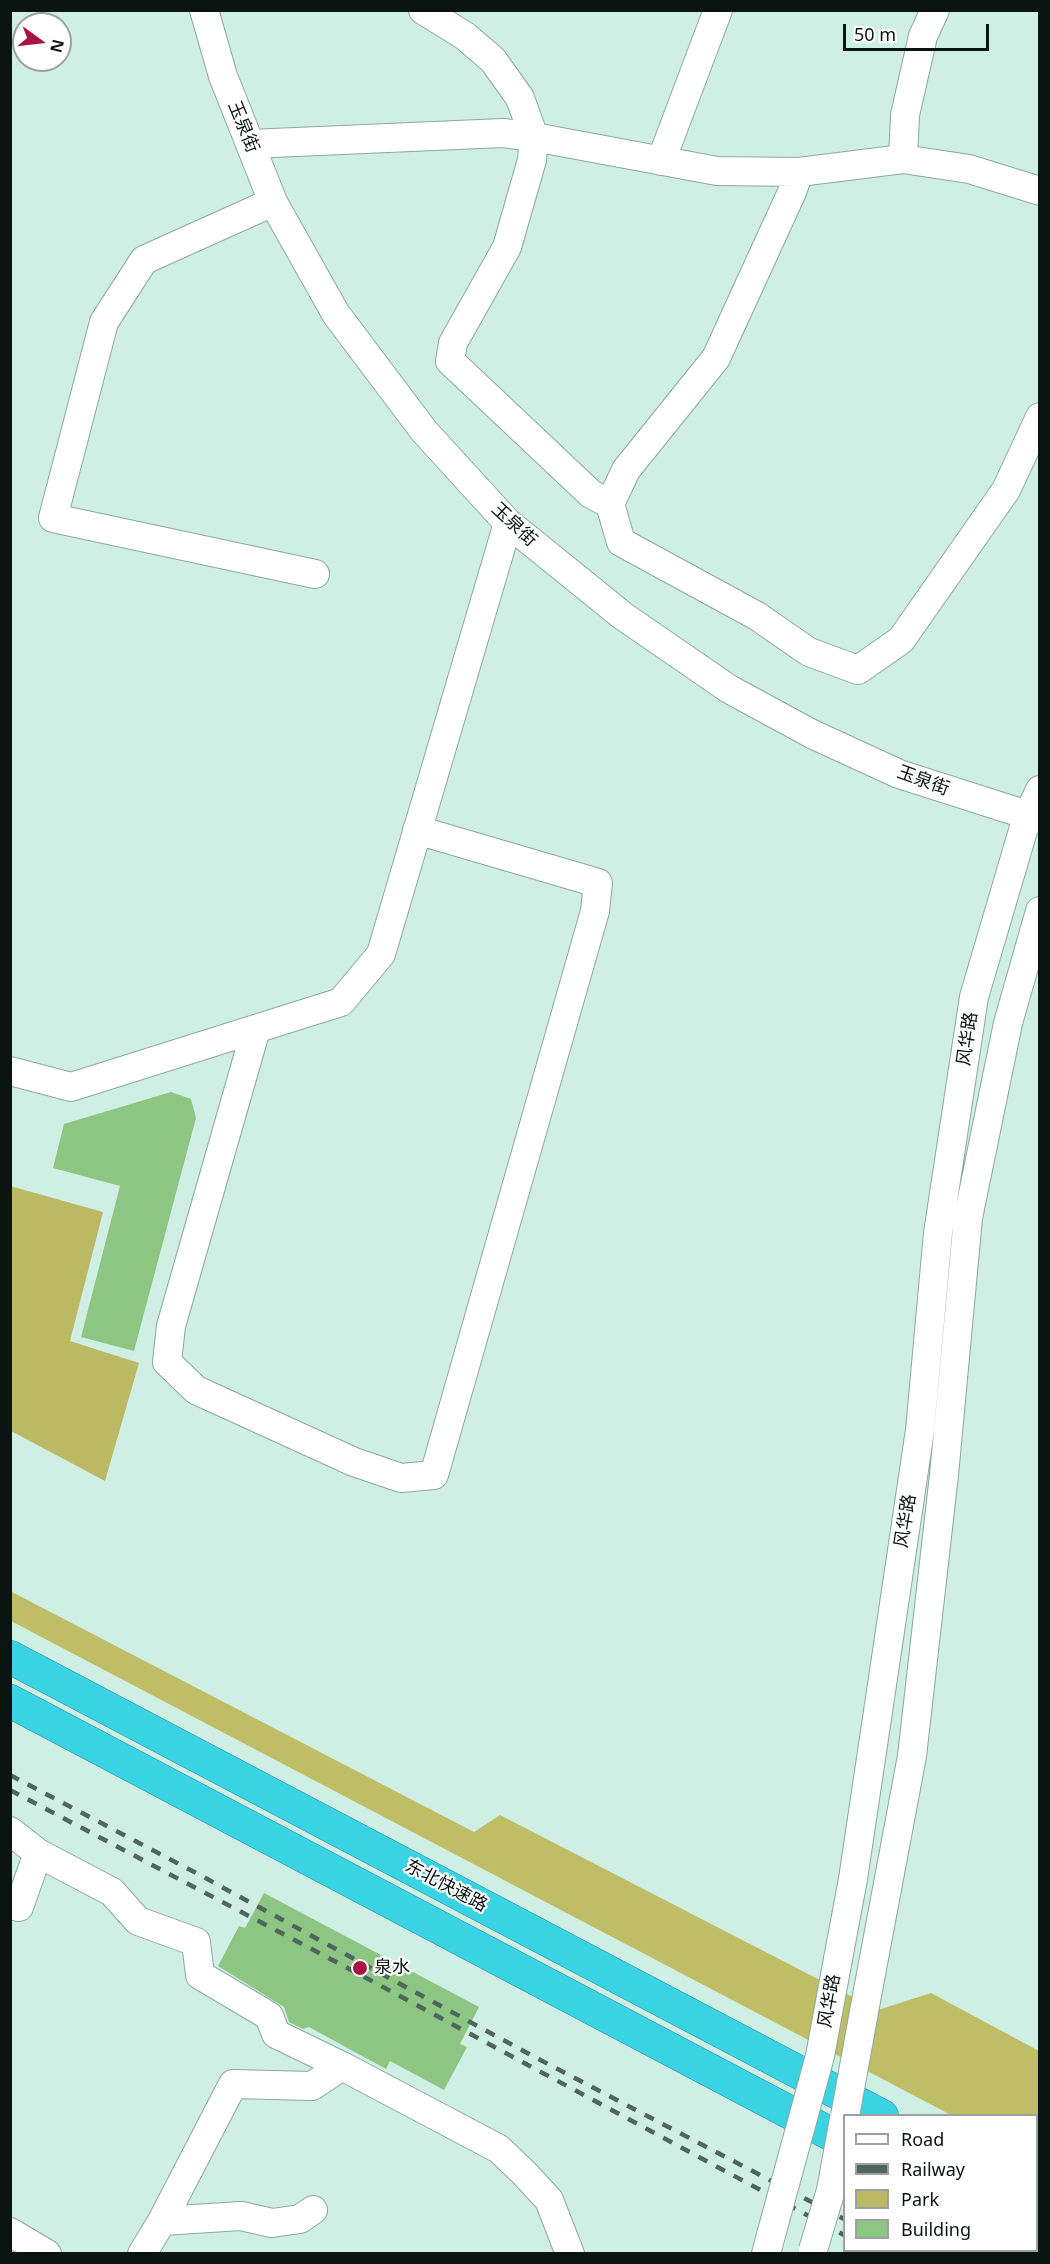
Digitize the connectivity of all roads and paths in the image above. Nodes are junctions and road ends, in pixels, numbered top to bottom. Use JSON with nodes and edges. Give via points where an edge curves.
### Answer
{"nodes":[{"id":1,"x":204,"y":10,"type":"edge"},
{"id":2,"x":423,"y":10,"type":"edge"},
{"id":3,"x":718,"y":10,"type":"edge"},
{"id":4,"x":935,"y":10,"type":"edge"},
{"id":5,"x":534,"y":137,"type":"junction"},
{"id":6,"x":250,"y":144,"type":"junction"},
{"id":7,"x":903,"y":159,"type":"junction"},
{"id":8,"x":661,"y":161,"type":"junction"},
{"id":9,"x":799,"y":172,"type":"junction"},
{"id":10,"x":1040,"y":191,"type":"edge"},
{"id":11,"x":273,"y":202,"type":"junction"},
{"id":12,"x":1040,"y":417,"type":"edge"},
{"id":13,"x":610,"y":504,"type":"junction"},
{"id":14,"x":508,"y":523,"type":"junction"},
{"id":15,"x":315,"y":574,"type":"dead end"},
{"id":16,"x":1040,"y":790,"type":"edge"},
{"id":17,"x":1033,"y":818,"type":"edge"},
{"id":18,"x":417,"y":830,"type":"junction"},
{"id":19,"x":1040,"y":911,"type":"edge"},
{"id":20,"x":256,"y":1029,"type":"junction"},
{"id":21,"x":10,"y":1071,"type":"edge"},
{"id":22,"x":10,"y":1657,"type":"edge"},
{"id":23,"x":10,"y":1701,"type":"edge"},
{"id":24,"x":10,"y":1831,"type":"edge"},
{"id":25,"x":38,"y":1853,"type":"junction"},
{"id":26,"x":10,"y":1905,"type":"edge"},
{"id":27,"x":342,"y":2066,"type":"junction"},
{"id":28,"x":846,"y":2114,"type":"edge"},
{"id":29,"x":880,"y":2114,"type":"edge"},
{"id":30,"x":843,"y":2127,"type":"edge"},
{"id":31,"x":843,"y":2140,"type":"edge"},
{"id":32,"x":313,"y":2210,"type":"dead end"},
{"id":33,"x":162,"y":2221,"type":"junction"},
{"id":34,"x":10,"y":2232,"type":"edge"},
{"id":35,"x":768,"y":2244,"type":"edge"},
{"id":36,"x":812,"y":2252,"type":"edge"},
{"id":37,"x":47,"y":2253,"type":"edge"},
{"id":38,"x":142,"y":2253,"type":"edge"},
{"id":39,"x":570,"y":2253,"type":"edge"}],
"edges":[{"from":1,"to":6,"type":"street","name":"玉泉街","via":[[223,76]]},
{"from":2,"to":5,"type":"street","via":[[494,60],[520,98]]},
{"from":3,"to":8,"type":"street"},
{"from":4,"to":7,"type":"street","via":[[923,36],[905,115]]},
{"from":5,"to":6,"type":"street","via":[[503,133]]},
{"from":5,"to":8,"type":"street"},
{"from":5,"to":13,"type":"street","via":[[532,160],[507,247],[453,343],[450,361],[591,494]]},
{"from":6,"to":11,"type":"street","name":"玉泉街"},
{"from":7,"to":9,"type":"street"},
{"from":7,"to":10,"type":"street","via":[[969,169]]},
{"from":8,"to":9,"type":"street","via":[[717,171]]},
{"from":9,"to":13,"type":"street","via":[[716,358],[626,470]]},
{"from":11,"to":14,"type":"street","name":"玉泉街","via":[[336,315],[424,431]]},
{"from":11,"to":15,"type":"street","via":[[144,260],[104,322],[53,518]]},
{"from":12,"to":13,"type":"street","via":[[1006,490],[901,640],[858,670],[809,652],[757,616],[621,542]]},
{"from":14,"to":17,"type":"street","name":"玉泉街","via":[[623,616],[729,689],[812,734],[899,774]]},
{"from":14,"to":18,"type":"street"},
{"from":16,"to":17,"type":"street","name":"风华路"},
{"from":17,"to":35,"type":"street","name":"风华路","bridge":true,"via":[[974,996],[938,1233],[920,1430],[853,1879],[820,2056]]},
{"from":18,"to":20,"type":"street","via":[[381,954],[341,1002]]},
{"from":18,"to":20,"type":"street","via":[[598,883],[595,911],[434,1475],[401,1478],[354,1462],[196,1390],[167,1362],[171,1326]]},
{"from":19,"to":28,"type":"street","name":"风华路","bridge":true,"via":[[1008,1023],[968,1218],[912,1756]]},
{"from":20,"to":21,"type":"street","via":[[71,1087]]},
{"from":22,"to":29,"type":"highway","name":"东北快速路"},
{"from":23,"to":31,"type":"highway"},
{"from":24,"to":25,"type":"street"},
{"from":25,"to":26,"type":"street","via":[[19,1907]]},
{"from":25,"to":27,"type":"street","via":[[112,1892],[138,1921],[196,1942],[200,1975],[269,2016],[276,2034]]},
{"from":27,"to":33,"type":"street","via":[[312,2086],[232,2084]]},
{"from":27,"to":39,"type":"street","via":[[499,2149],[549,2200]]},
{"from":30,"to":36,"type":"street","name":"风华路","bridge":true,"via":[[831,2190]]},
{"from":32,"to":33,"type":"street","via":[[300,2219],[272,2223],[241,2216]]},
{"from":33,"to":38,"type":"street"},
{"from":34,"to":37,"type":"street"}]}
